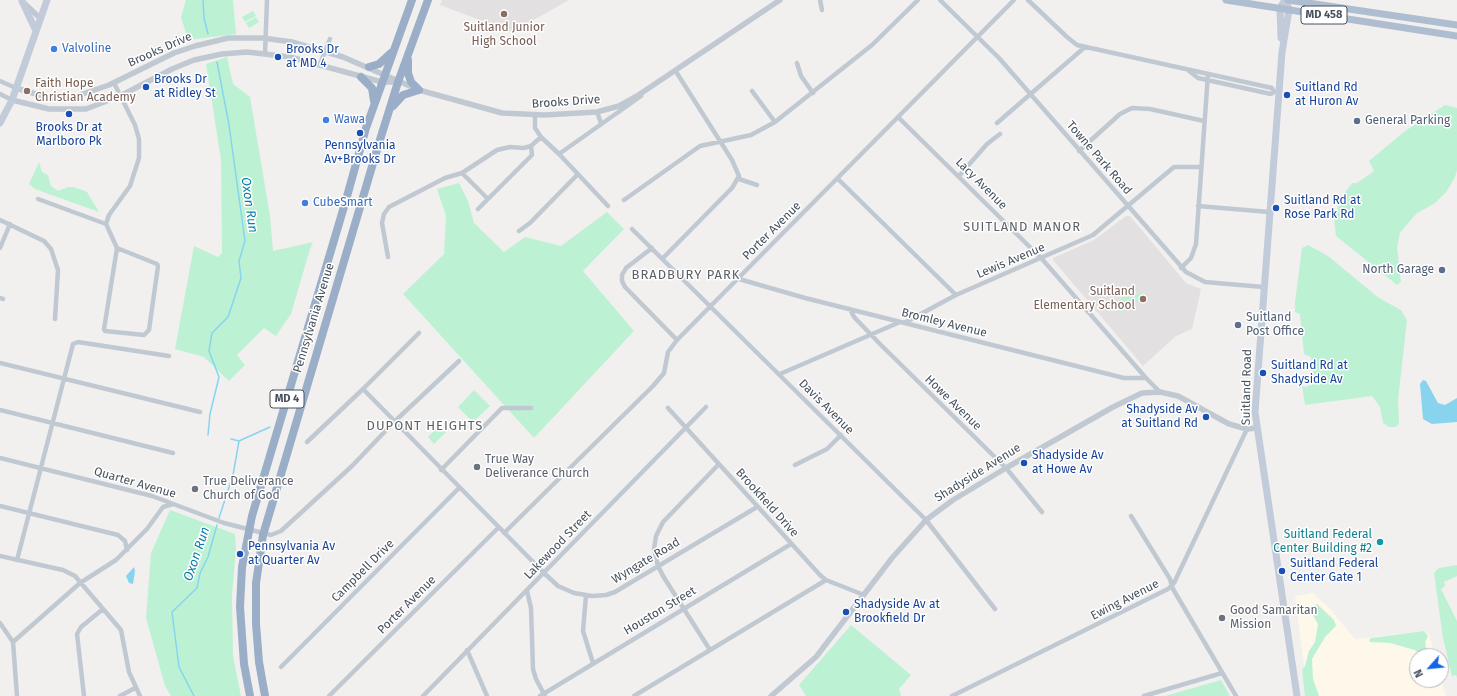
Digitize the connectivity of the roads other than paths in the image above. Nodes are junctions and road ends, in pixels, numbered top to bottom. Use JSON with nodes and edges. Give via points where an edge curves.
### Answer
{"nodes":[{"id":1,"x":22,"y":0,"type":"edge"},
{"id":2,"x":47,"y":0,"type":"edge"},
{"id":3,"x":267,"y":0,"type":"edge"},
{"id":4,"x":412,"y":0,"type":"edge"},
{"id":5,"x":428,"y":0,"type":"edge"},
{"id":6,"x":780,"y":0,"type":"edge"},
{"id":7,"x":820,"y":0,"type":"edge"},
{"id":8,"x":918,"y":0,"type":"edge"},
{"id":9,"x":940,"y":0,"type":"edge"},
{"id":10,"x":1014,"y":0,"type":"edge"},
{"id":11,"x":1028,"y":0,"type":"edge"},
{"id":12,"x":1226,"y":0,"type":"edge"},
{"id":13,"x":1285,"y":0,"type":"edge"},
{"id":14,"x":1280,"y":8,"type":"junction"},
{"id":15,"x":1289,"y":9,"type":"junction"},
{"id":16,"x":822,"y":10,"type":"dead end"},
{"id":17,"x":1403,"y":16,"type":"junction"},
{"id":18,"x":41,"y":18,"type":"junction"},
{"id":19,"x":1457,"y":25,"type":"edge"},
{"id":20,"x":1402,"y":27,"type":"junction"},
{"id":21,"x":36,"y":31,"type":"junction"},
{"id":22,"x":977,"y":36,"type":"junction"},
{"id":23,"x":1457,"y":36,"type":"edge"},
{"id":24,"x":265,"y":38,"type":"junction"},
{"id":25,"x":330,"y":39,"type":"dead end"},
{"id":26,"x":1084,"y":47,"type":"junction"},
{"id":27,"x":325,"y":51,"type":"junction"},
{"id":28,"x":393,"y":51,"type":"junction"},
{"id":29,"x":1282,"y":52,"type":"junction"},
{"id":30,"x":265,"y":53,"type":"junction"},
{"id":31,"x":408,"y":54,"type":"junction"},
{"id":32,"x":797,"y":63,"type":"dead end"},
{"id":33,"x":320,"y":64,"type":"junction"},
{"id":34,"x":369,"y":67,"type":"junction"},
{"id":35,"x":1186,"y":69,"type":"junction"},
{"id":36,"x":675,"y":70,"type":"junction"},
{"id":37,"x":1208,"y":74,"type":"junction"},
{"id":38,"x":361,"y":77,"type":"junction"},
{"id":39,"x":384,"y":78,"type":"junction"},
{"id":40,"x":1207,"y":80,"type":"junction"},
{"id":41,"x":0,"y":81,"type":"edge"},
{"id":42,"x":398,"y":82,"type":"junction"},
{"id":43,"x":114,"y":83,"type":"junction"},
{"id":44,"x":16,"y":88,"type":"junction"},
{"id":45,"x":419,"y":90,"type":"junction"},
{"id":46,"x":646,"y":91,"type":"junction"},
{"id":47,"x":752,"y":91,"type":"dead end"},
{"id":48,"x":1277,"y":92,"type":"junction"},
{"id":49,"x":813,"y":93,"type":"junction"},
{"id":50,"x":0,"y":94,"type":"edge"},
{"id":51,"x":1030,"y":94,"type":"junction"},
{"id":52,"x":120,"y":96,"type":"junction"},
{"id":53,"x":12,"y":100,"type":"junction"},
{"id":54,"x":374,"y":108,"type":"junction"},
{"id":55,"x":597,"y":112,"type":"junction"},
{"id":56,"x":388,"y":115,"type":"junction"},
{"id":57,"x":535,"y":115,"type":"junction"},
{"id":58,"x":898,"y":117,"type":"junction"},
{"id":59,"x":1204,"y":121,"type":"junction"},
{"id":60,"x":775,"y":122,"type":"junction"},
{"id":61,"x":0,"y":123,"type":"edge"},
{"id":62,"x":601,"y":123,"type":"junction"},
{"id":63,"x":997,"y":123,"type":"dead end"},
{"id":64,"x":1000,"y":134,"type":"dead end"},
{"id":65,"x":541,"y":137,"type":"junction"},
{"id":66,"x":720,"y":141,"type":"junction"},
{"id":67,"x":531,"y":146,"type":"junction"},
{"id":68,"x":1079,"y":151,"type":"junction"},
{"id":69,"x":559,"y":154,"type":"junction"},
{"id":70,"x":1201,"y":167,"type":"junction"},
{"id":71,"x":462,"y":173,"type":"junction"},
{"id":72,"x":578,"y":174,"type":"junction"},
{"id":73,"x":959,"y":176,"type":"junction"},
{"id":74,"x":739,"y":179,"type":"junction"},
{"id":75,"x":838,"y":179,"type":"junction"},
{"id":76,"x":757,"y":185,"type":"dead end"},
{"id":77,"x":487,"y":198,"type":"junction"},
{"id":78,"x":38,"y":199,"type":"dead end"},
{"id":79,"x":624,"y":200,"type":"dead end"},
{"id":80,"x":608,"y":206,"type":"dead end"},
{"id":81,"x":1127,"y":206,"type":"junction"},
{"id":82,"x":1198,"y":206,"type":"junction"},
{"id":83,"x":478,"y":209,"type":"dead end"},
{"id":84,"x":1269,"y":212,"type":"junction"},
{"id":85,"x":0,"y":220,"type":"edge"},
{"id":86,"x":10,"y":224,"type":"junction"},
{"id":87,"x":106,"y":224,"type":"junction"},
{"id":88,"x":632,"y":228,"type":"dead end"},
{"id":89,"x":518,"y":231,"type":"dead end"},
{"id":90,"x":0,"y":248,"type":"edge"},
{"id":91,"x":117,"y":248,"type":"junction"},
{"id":92,"x":652,"y":248,"type":"junction"},
{"id":93,"x":388,"y":257,"type":"dead end"},
{"id":94,"x":662,"y":259,"type":"junction"},
{"id":95,"x":1042,"y":259,"type":"junction"},
{"id":96,"x":1182,"y":268,"type":"junction"},
{"id":97,"x":739,"y":279,"type":"junction"},
{"id":98,"x":1263,"y":287,"type":"junction"},
{"id":99,"x":956,"y":295,"type":"junction"},
{"id":100,"x":710,"y":307,"type":"junction"},
{"id":101,"x":850,"y":309,"type":"junction"},
{"id":102,"x":55,"y":319,"type":"dead end"},
{"id":103,"x":902,"y":323,"type":"junction"},
{"id":104,"x":418,"y":333,"type":"dead end"},
{"id":105,"x":871,"y":335,"type":"junction"},
{"id":106,"x":677,"y":340,"type":"junction"},
{"id":107,"x":169,"y":356,"type":"dead end"},
{"id":108,"x":459,"y":360,"type":"dead end"},
{"id":109,"x":0,"y":363,"type":"edge"},
{"id":110,"x":780,"y":374,"type":"junction"},
{"id":111,"x":1146,"y":378,"type":"junction"},
{"id":112,"x":64,"y":379,"type":"junction"},
{"id":113,"x":363,"y":389,"type":"junction"},
{"id":114,"x":1160,"y":392,"type":"junction"},
{"id":115,"x":706,"y":407,"type":"dead end"},
{"id":116,"x":531,"y":408,"type":"dead end"},
{"id":117,"x":668,"y":408,"type":"dead end"},
{"id":118,"x":0,"y":410,"type":"edge"},
{"id":119,"x":200,"y":412,"type":"dead end"},
{"id":120,"x":394,"y":422,"type":"junction"},
{"id":121,"x":52,"y":423,"type":"junction"},
{"id":122,"x":686,"y":428,"type":"junction"},
{"id":123,"x":1257,"y":428,"type":"junction"},
{"id":124,"x":1247,"y":429,"type":"junction"},
{"id":125,"x":841,"y":435,"type":"junction"},
{"id":126,"x":307,"y":442,"type":"dead end"},
{"id":127,"x":172,"y":453,"type":"dead end"},
{"id":128,"x":0,"y":458,"type":"edge"},
{"id":129,"x":719,"y":464,"type":"junction"},
{"id":130,"x":795,"y":465,"type":"dead end"},
{"id":131,"x":41,"y":468,"type":"junction"},
{"id":132,"x":1006,"y":468,"type":"junction"},
{"id":133,"x":441,"y":470,"type":"junction"},
{"id":134,"x":459,"y":488,"type":"junction"},
{"id":135,"x":174,"y":504,"type":"junction"},
{"id":136,"x":0,"y":506,"type":"edge"},
{"id":137,"x":757,"y":507,"type":"junction"},
{"id":138,"x":1042,"y":512,"type":"dead end"},
{"id":139,"x":30,"y":513,"type":"junction"},
{"id":140,"x":1131,"y":516,"type":"dead end"},
{"id":141,"x":926,"y":520,"type":"junction"},
{"id":142,"x":498,"y":528,"type":"junction"},
{"id":143,"x":249,"y":530,"type":"junction"},
{"id":144,"x":264,"y":533,"type":"junction"},
{"id":145,"x":504,"y":533,"type":"junction"},
{"id":146,"x":790,"y":544,"type":"junction"},
{"id":147,"x":127,"y":550,"type":"junction"},
{"id":148,"x":0,"y":556,"type":"edge"},
{"id":149,"x":17,"y":560,"type":"junction"},
{"id":150,"x":658,"y":566,"type":"junction"},
{"id":151,"x":544,"y":573,"type":"junction"},
{"id":152,"x":826,"y":580,"type":"junction"},
{"id":153,"x":80,"y":583,"type":"junction"},
{"id":154,"x":1172,"y":585,"type":"junction"},
{"id":155,"x":527,"y":591,"type":"junction"},
{"id":156,"x":864,"y":595,"type":"junction"},
{"id":157,"x":586,"y":596,"type":"junction"},
{"id":158,"x":103,"y":608,"type":"junction"},
{"id":159,"x":684,"y":608,"type":"junction"},
{"id":160,"x":995,"y":609,"type":"dead end"},
{"id":161,"x":0,"y":623,"type":"edge"},
{"id":162,"x":13,"y":642,"type":"junction"},
{"id":163,"x":467,"y":650,"type":"junction"},
{"id":164,"x":710,"y":650,"type":"junction"},
{"id":165,"x":594,"y":663,"type":"junction"},
{"id":166,"x":280,"y":667,"type":"dead end"},
{"id":167,"x":1222,"y":673,"type":"junction"},
{"id":168,"x":135,"y":688,"type":"junction"},
{"id":169,"x":543,"y":695,"type":"edge"},
{"id":170,"x":17,"y":696,"type":"edge"},
{"id":171,"x":84,"y":696,"type":"edge"},
{"id":172,"x":120,"y":696,"type":"edge"},
{"id":173,"x":140,"y":696,"type":"edge"},
{"id":174,"x":250,"y":696,"type":"edge"},
{"id":175,"x":265,"y":696,"type":"edge"},
{"id":176,"x":329,"y":696,"type":"edge"},
{"id":177,"x":423,"y":696,"type":"edge"},
{"id":178,"x":487,"y":696,"type":"edge"},
{"id":179,"x":634,"y":696,"type":"edge"},
{"id":180,"x":771,"y":696,"type":"edge"},
{"id":181,"x":952,"y":696,"type":"edge"},
{"id":182,"x":1144,"y":696,"type":"edge"},
{"id":183,"x":1236,"y":696,"type":"edge"},
{"id":184,"x":1297,"y":696,"type":"edge"}],
"edges":[{"from":1,"to":18,"type":"street"},
{"from":1,"to":21,"type":"main road"},
{"from":2,"to":18,"type":"main road"},
{"from":3,"to":24,"type":"street"},
{"from":4,"to":28,"type":"highway","name":"Pennsylvania Avenue","number":"MD 4"},
{"from":5,"to":31,"type":"highway","name":"Pennsylvania Avenue","number":"MD 4"},
{"from":6,"to":36,"type":"street","name":"Brooks Drive"},
{"from":7,"to":16,"type":"street"},
{"from":8,"to":49,"type":"street","via":[[872,45]]},
{"from":9,"to":22,"type":"street","name":"Towne Park Road"},
{"from":10,"to":22,"type":"street","name":"Porter Avenue"},
{"from":11,"to":26,"type":"street","via":[[1070,40]]},
{"from":12,"to":14,"type":"main road","number":"MD 458"},
{"from":13,"to":14,"type":"main road","name":"Suitland Road"},
{"from":13,"to":15,"type":"main road"},
{"from":13,"to":17,"type":"main road","number":"MD 458"},
{"from":14,"to":15,"type":"main road","number":"MD 458"},
{"from":14,"to":29,"type":"main road","name":"Suitland Road"},
{"from":15,"to":20,"type":"main road","number":"MD 458"},
{"from":15,"to":29,"type":"main road","name":"Suitland Road"},
{"from":17,"to":19,"type":"main road","number":"MD 458"},
{"from":17,"to":20,"type":"main road"},
{"from":18,"to":21,"type":"main road"},
{"from":20,"to":23,"type":"main road","number":"MD 458"},
{"from":21,"to":44,"type":"main road"},
{"from":22,"to":51,"type":"street","name":"Towne Park Road"},
{"from":22,"to":58,"type":"street","name":"Porter Avenue"},
{"from":24,"to":27,"type":"street","name":"Brooks Drive"},
{"from":24,"to":30,"type":"street"},
{"from":24,"to":43,"type":"street","name":"Brooks Drive","via":[[228,38],[195,46],[174,53]]},
{"from":25,"to":27,"type":"street"},
{"from":26,"to":35,"type":"street"},
{"from":26,"to":51,"type":"street"},
{"from":27,"to":33,"type":"street"},
{"from":27,"to":34,"type":"street","name":"Brooks Drive"},
{"from":28,"to":34,"type":"highway","via":[[380,63]]},
{"from":28,"to":39,"type":"highway","name":"Pennsylvania Avenue","number":"MD 4"},
{"from":29,"to":48,"type":"main road","name":"Suitland Road"},
{"from":30,"to":33,"type":"street","name":"Brooks Drive"},
{"from":30,"to":52,"type":"street","name":"Brooks Drive","via":[[222,54],[194,60]]},
{"from":31,"to":42,"type":"highway","name":"Pennsylvania Avenue","number":"MD 4"},
{"from":31,"to":45,"type":"highway","via":[[408,73],[411,82]]},
{"from":32,"to":49,"type":"street","via":[[801,76]]},
{"from":33,"to":38,"type":"street","name":"Brooks Drive"},
{"from":34,"to":39,"type":"street","name":"Brooks Drive"},
{"from":35,"to":37,"type":"street"},
{"from":35,"to":40,"type":"street","via":[[1198,78]]},
{"from":36,"to":46,"type":"street","name":"Brooks Drive"},
{"from":36,"to":66,"type":"street"},
{"from":37,"to":40,"type":"street"},
{"from":37,"to":48,"type":"street","via":[[1272,88]]},
{"from":38,"to":39,"type":"street","name":"Brooks Drive"},
{"from":38,"to":54,"type":"highway","via":[[372,88]]},
{"from":39,"to":42,"type":"street","name":"Brooks Drive"},
{"from":39,"to":54,"type":"highway","name":"Pennsylvania Avenue","number":"MD 4"},
{"from":40,"to":48,"type":"street","via":[[1271,94]]},
{"from":40,"to":59,"type":"street"},
{"from":41,"to":44,"type":"street","name":"Brooks Drive"},
{"from":42,"to":45,"type":"street","name":"Brooks Drive"},
{"from":42,"to":56,"type":"highway","name":"Pennsylvania Avenue","number":"MD 4"},
{"from":43,"to":44,"type":"street","name":"Brooks Drive","via":[[93,92],[62,99]]},
{"from":43,"to":52,"type":"street"},
{"from":44,"to":53,"type":"main road"},
{"from":45,"to":56,"type":"highway","via":[[403,95]]},
{"from":45,"to":57,"type":"street","name":"Brooks Drive","via":[[502,113]]},
{"from":46,"to":55,"type":"street","name":"Brooks Drive","via":[[618,106]]},
{"from":46,"to":62,"type":"street"},
{"from":47,"to":60,"type":"street"},
{"from":48,"to":84,"type":"main road","name":"Suitland Road"},
{"from":49,"to":60,"type":"street"},
{"from":50,"to":53,"type":"street","name":"Brooks Drive"},
{"from":51,"to":63,"type":"street"},
{"from":51,"to":68,"type":"street","name":"Towne Park Road"},
{"from":52,"to":53,"type":"street","name":"Brooks Drive","via":[[86,109],[64,110],[42,108]]},
{"from":52,"to":87,"type":"street","via":[[137,130],[139,158],[130,186],[109,215]]},
{"from":53,"to":61,"type":"main road"},
{"from":54,"to":143,"type":"highway","name":"Pennsylvania Avenue","number":"MD 4"},
{"from":55,"to":57,"type":"street","name":"Brooks Drive"},
{"from":55,"to":62,"type":"street"},
{"from":56,"to":144,"type":"highway","name":"Pennsylvania Avenue","number":"MD 4"},
{"from":57,"to":65,"type":"street","via":[[535,128]]},
{"from":58,"to":73,"type":"street","name":"Lacy Avenue"},
{"from":58,"to":75,"type":"street","name":"Porter Avenue"},
{"from":59,"to":68,"type":"street","via":[[1150,109],[1132,108],[1120,114]]},
{"from":59,"to":70,"type":"street"},
{"from":60,"to":66,"type":"street","via":[[751,135]]},
{"from":62,"to":69,"type":"street"},
{"from":64,"to":73,"type":"street","via":[[987,144]]},
{"from":65,"to":67,"type":"street"},
{"from":65,"to":69,"type":"street"},
{"from":66,"to":74,"type":"street","via":[[738,171]]},
{"from":66,"to":79,"type":"street","via":[[696,149]]},
{"from":67,"to":71,"type":"street","via":[[497,150]]},
{"from":67,"to":77,"type":"street","via":[[532,155]]},
{"from":68,"to":81,"type":"street","name":"Towne Park Road"},
{"from":69,"to":72,"type":"street"},
{"from":70,"to":81,"type":"street","name":"Lewis Avenue","via":[[1174,167]]},
{"from":70,"to":82,"type":"street"},
{"from":71,"to":77,"type":"street"},
{"from":71,"to":93,"type":"street","via":[[445,178],[393,204],[386,211],[382,225]]},
{"from":72,"to":80,"type":"street"},
{"from":72,"to":89,"type":"street","via":[[530,223]]},
{"from":73,"to":95,"type":"street","name":"Lacy Avenue"},
{"from":74,"to":76,"type":"street"},
{"from":74,"to":94,"type":"street"},
{"from":75,"to":97,"type":"street","name":"Porter Avenue"},
{"from":75,"to":99,"type":"street"},
{"from":77,"to":83,"type":"street"},
{"from":78,"to":87,"type":"street"},
{"from":81,"to":95,"type":"street","name":"Lewis Avenue","via":[[1093,236]]},
{"from":81,"to":96,"type":"street","name":"Towne Park Road"},
{"from":82,"to":84,"type":"street"},
{"from":82,"to":96,"type":"street","via":[[1196,244],[1191,258]]},
{"from":84,"to":98,"type":"main road","name":"Suitland Road"},
{"from":85,"to":86,"type":"street"},
{"from":86,"to":90,"type":"street"},
{"from":86,"to":102,"type":"street","via":[[50,246],[58,270]]},
{"from":87,"to":91,"type":"street"},
{"from":88,"to":92,"type":"street","name":"Davis Avenue"},
{"from":91,"to":91,"type":"street","via":[[104,328],[106,331],[144,335],[149,331],[158,267]]},
{"from":92,"to":94,"type":"street","name":"Davis Avenue"},
{"from":92,"to":106,"type":"street","via":[[626,268],[622,275],[622,283]]},
{"from":94,"to":100,"type":"street","name":"Davis Avenue"},
{"from":95,"to":99,"type":"street","name":"Lewis Avenue"},
{"from":95,"to":111,"type":"street","name":"Lacy Avenue"},
{"from":96,"to":98,"type":"street","name":"Towne Park Road","via":[[1204,282]]},
{"from":97,"to":100,"type":"street","name":"Porter Avenue"},
{"from":97,"to":101,"type":"street","name":"Bromley Avenue"},
{"from":98,"to":123,"type":"main road","name":"Suitland Road","via":[[1255,402]]},
{"from":99,"to":103,"type":"street","name":"Lewis Avenue"},
{"from":100,"to":106,"type":"street","name":"Porter Avenue"},
{"from":100,"to":110,"type":"street","name":"Davis Avenue"},
{"from":101,"to":103,"type":"street","name":"Bromley Avenue"},
{"from":101,"to":105,"type":"street","name":"Howe Avenue"},
{"from":103,"to":105,"type":"street","name":"Lewis Avenue"},
{"from":103,"to":111,"type":"street","name":"Bromley Avenue","via":[[1124,378]]},
{"from":104,"to":113,"type":"street"},
{"from":105,"to":110,"type":"street","name":"Lewis Avenue"},
{"from":105,"to":132,"type":"street","name":"Howe Avenue"},
{"from":106,"to":145,"type":"street","name":"Porter Avenue","via":[[668,352],[664,373],[653,386]]},
{"from":107,"to":112,"type":"street","via":[[76,342],[71,349]]},
{"from":108,"to":120,"type":"street"},
{"from":109,"to":112,"type":"street"},
{"from":110,"to":125,"type":"street","name":"Davis Avenue"},
{"from":111,"to":114,"type":"street","name":"Lacy Avenue"},
{"from":112,"to":119,"type":"street"},
{"from":112,"to":121,"type":"street"},
{"from":113,"to":120,"type":"street","name":"Wyngate Road"},
{"from":113,"to":126,"type":"street"},
{"from":114,"to":124,"type":"street","name":"Shadyside Avenue","via":[[1178,396],[1219,420]]},
{"from":114,"to":132,"type":"street","name":"Shadyside Avenue","via":[[1142,393],[1132,397]]},
{"from":115,"to":122,"type":"street","name":"Lakewood Street"},
{"from":116,"to":133,"type":"street","via":[[502,408]]},
{"from":117,"to":122,"type":"street","name":"Brookfield Drive"},
{"from":118,"to":121,"type":"street"},
{"from":120,"to":133,"type":"street","name":"Wyngate Road"},
{"from":120,"to":144,"type":"street","via":[[352,466],[281,531],[271,535]]},
{"from":121,"to":127,"type":"street"},
{"from":121,"to":131,"type":"street"},
{"from":122,"to":129,"type":"street","name":"Brookfield Drive"},
{"from":122,"to":151,"type":"street","name":"Lakewood Street"},
{"from":123,"to":124,"type":"street","name":"Shadyside Avenue"},
{"from":123,"to":184,"type":"main road","name":"Suitland Road"},
{"from":124,"to":154,"type":"street","name":"Ewing Avenue"},
{"from":125,"to":130,"type":"street","via":[[827,449]]},
{"from":125,"to":141,"type":"street","name":"Davis Avenue"},
{"from":128,"to":131,"type":"street","name":"Quarter Avenue"},
{"from":129,"to":137,"type":"street","name":"Brookfield Drive"},
{"from":129,"to":150,"type":"street","via":[[663,522],[654,543]]},
{"from":131,"to":135,"type":"street","name":"Quarter Avenue","via":[[134,491]]},
{"from":131,"to":139,"type":"street"},
{"from":132,"to":138,"type":"street","name":"Howe Avenue"},
{"from":132,"to":141,"type":"street","name":"Shadyside Avenue","via":[[953,500]]},
{"from":133,"to":134,"type":"street","name":"Wyngate Road"},
{"from":134,"to":142,"type":"street","name":"Wyngate Road"},
{"from":134,"to":166,"type":"street","name":"Campbell Drive"},
{"from":135,"to":143,"type":"street","name":"Quarter Avenue"},
{"from":135,"to":147,"type":"street","via":[[163,507]]},
{"from":136,"to":139,"type":"street"},
{"from":137,"to":146,"type":"street","name":"Brookfield Drive"},
{"from":137,"to":150,"type":"street","name":"Wyngate Road"},
{"from":139,"to":147,"type":"street","via":[[118,535],[125,541]]},
{"from":139,"to":149,"type":"street"},
{"from":140,"to":154,"type":"street"},
{"from":141,"to":156,"type":"street","name":"Shadyside Avenue"},
{"from":141,"to":160,"type":"street","name":"Davis Avenue"},
{"from":142,"to":145,"type":"street","name":"Wyngate Road"},
{"from":142,"to":176,"type":"street","name":"Porter Avenue"},
{"from":143,"to":144,"type":"street","name":"Quarter Avenue"},
{"from":143,"to":174,"type":"highway","name":"Pennsylvania Avenue","number":"MD 4","via":[[242,567],[240,607],[244,664]]},
{"from":144,"to":175,"type":"highway","name":"Pennsylvania Avenue","number":"MD 4","via":[[256,583],[256,611],[259,662]]},
{"from":145,"to":151,"type":"street","name":"Wyngate Road"},
{"from":146,"to":152,"type":"street","name":"Brookfield Drive"},
{"from":146,"to":159,"type":"street","name":"Houston Street"},
{"from":147,"to":153,"type":"street","via":[[109,566]]},
{"from":148,"to":149,"type":"street"},
{"from":149,"to":153,"type":"street","via":[[67,571]]},
{"from":150,"to":157,"type":"street","name":"Wyngate Road","via":[[615,592]]},
{"from":150,"to":159,"type":"street"},
{"from":151,"to":155,"type":"street","name":"Lakewood Street"},
{"from":151,"to":157,"type":"street","name":"Wyngate Road","via":[[563,589]]},
{"from":152,"to":156,"type":"street","name":"Brookfield Drive"},
{"from":152,"to":164,"type":"street"},
{"from":153,"to":158,"type":"street"},
{"from":153,"to":162,"type":"street"},
{"from":154,"to":167,"type":"street"},
{"from":154,"to":181,"type":"street","name":"Ewing Avenue","via":[[1138,605]]},
{"from":155,"to":163,"type":"street","name":"Lakewood Street"},
{"from":155,"to":169,"type":"street","via":[[531,608],[533,669]]},
{"from":156,"to":180,"type":"street","name":"Shadyside Avenue","via":[[816,657]]},
{"from":157,"to":165,"type":"street","via":[[583,631]]},
{"from":158,"to":168,"type":"street","via":[[122,633],[129,672]]},
{"from":158,"to":171,"type":"street","via":[[81,627],[77,634]]},
{"from":159,"to":164,"type":"street"},
{"from":159,"to":165,"type":"street","name":"Houston Street"},
{"from":161,"to":162,"type":"street"},
{"from":162,"to":170,"type":"street"},
{"from":163,"to":177,"type":"street","name":"Lakewood Street"},
{"from":163,"to":178,"type":"street"},
{"from":164,"to":179,"type":"street"},
{"from":165,"to":169,"type":"street","name":"Houston Street"},
{"from":167,"to":182,"type":"street"},
{"from":167,"to":183,"type":"street"},
{"from":168,"to":172,"type":"street"},
{"from":168,"to":173,"type":"street"}]}
